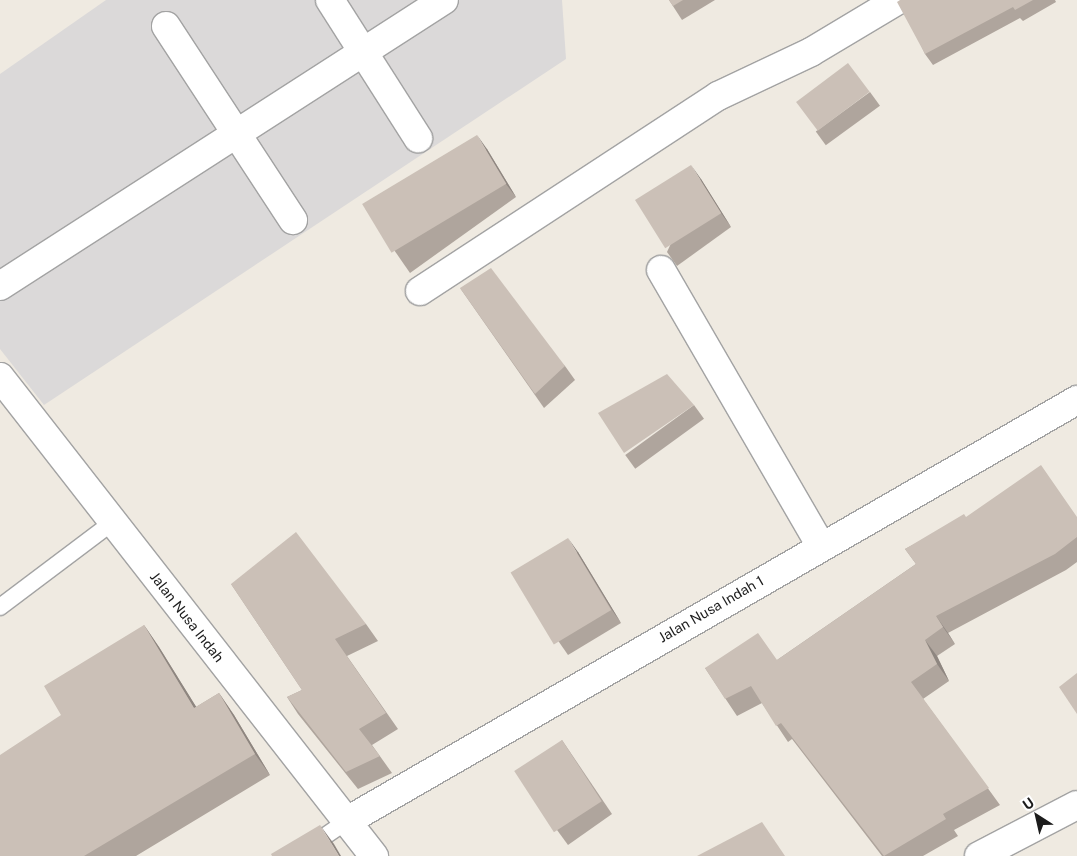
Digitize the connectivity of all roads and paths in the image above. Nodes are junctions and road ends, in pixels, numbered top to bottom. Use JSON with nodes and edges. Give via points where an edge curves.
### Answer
{"nodes":[{"id":1,"x":330,"y":0,"type":"edge"},
{"id":2,"x":444,"y":0,"type":"edge"},
{"id":3,"x":898,"y":0,"type":"edge"},
{"id":4,"x":166,"y":26,"type":"dead end"},
{"id":5,"x":364,"y":53,"type":"junction"},
{"id":6,"x":236,"y":131,"type":"junction"},
{"id":7,"x":418,"y":138,"type":"dead end"},
{"id":8,"x":293,"y":220,"type":"dead end"},
{"id":9,"x":661,"y":270,"type":"dead end"},
{"id":10,"x":0,"y":286,"type":"edge"},
{"id":11,"x":420,"y":291,"type":"dead end"},
{"id":12,"x":0,"y":377,"type":"edge"},
{"id":13,"x":1077,"y":400,"type":"edge"},
{"id":14,"x":113,"y":522,"type":"junction"},
{"id":15,"x":820,"y":544,"type":"junction"},
{"id":16,"x":0,"y":607,"type":"edge"},
{"id":17,"x":1077,"y":805,"type":"edge"},
{"id":18,"x":347,"y":821,"type":"junction"},
{"id":19,"x":296,"y":856,"type":"edge"},
{"id":20,"x":374,"y":856,"type":"edge"},
{"id":21,"x":979,"y":856,"type":"edge"}],
"edges":[{"from":1,"to":5,"type":"street"},
{"from":2,"to":5,"type":"street"},
{"from":3,"to":11,"type":"street","via":[[811,52],[718,96]]},
{"from":4,"to":6,"type":"street"},
{"from":5,"to":6,"type":"street"},
{"from":5,"to":7,"type":"street"},
{"from":6,"to":8,"type":"street"},
{"from":6,"to":10,"type":"street"},
{"from":9,"to":15,"type":"street"},
{"from":12,"to":14,"type":"street","name":"Jalan Nusa Indah"},
{"from":13,"to":15,"type":"street","name":"Jalan Nusa Indah 1"},
{"from":14,"to":16,"type":"lane"},
{"from":14,"to":18,"type":"street","name":"Jalan Nusa Indah"},
{"from":15,"to":18,"type":"street","name":"Jalan Nusa Indah 1"},
{"from":17,"to":21,"type":"street"},
{"from":18,"to":19,"type":"lane"},
{"from":18,"to":20,"type":"street","name":"Jalan Nusa Indah"}]}
